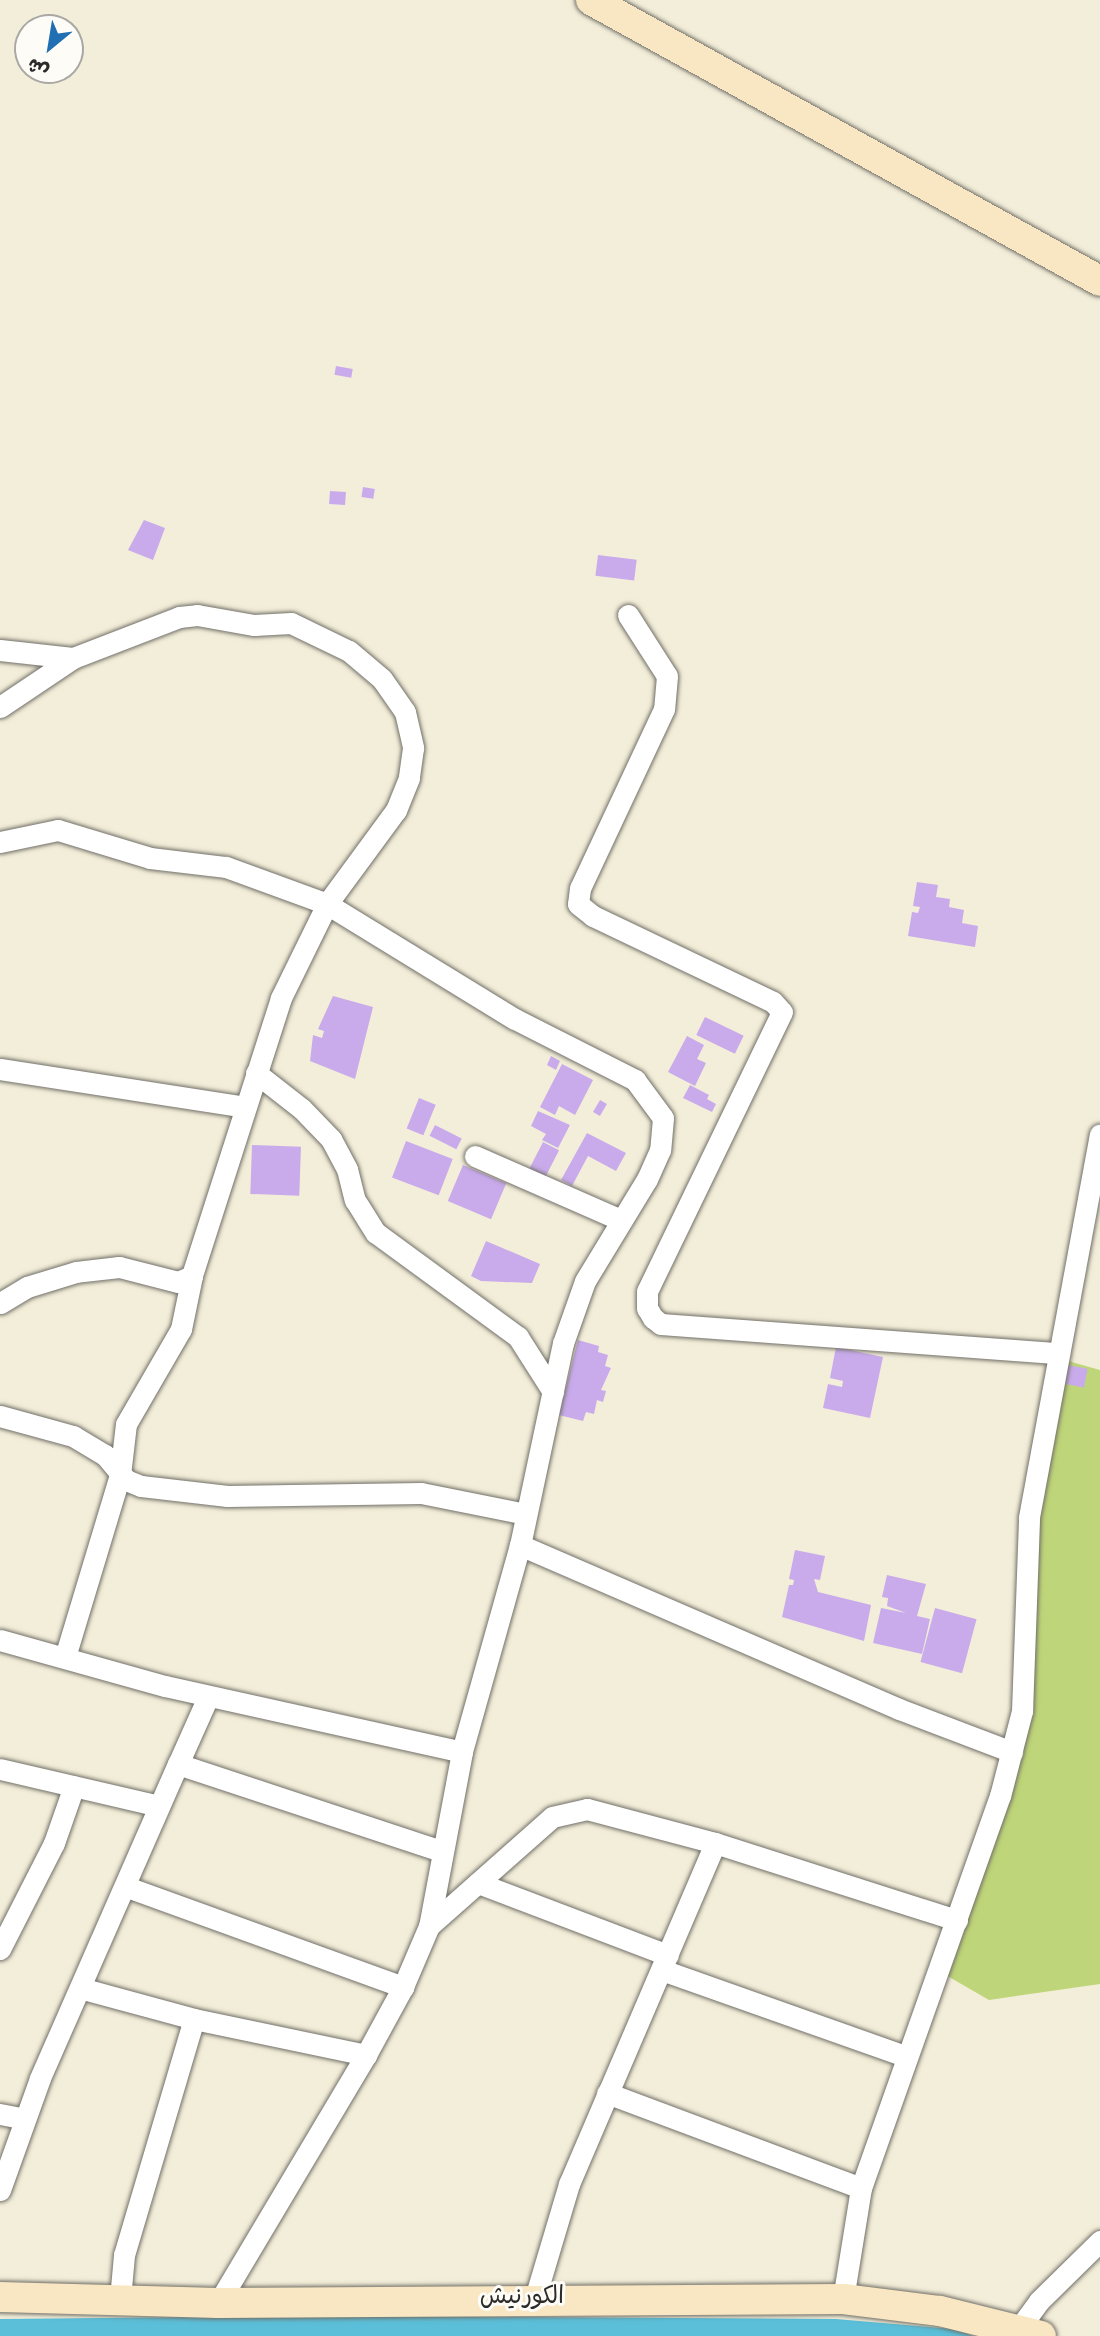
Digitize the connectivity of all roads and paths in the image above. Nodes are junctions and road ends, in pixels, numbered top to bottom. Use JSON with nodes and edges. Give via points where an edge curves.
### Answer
{"nodes":[{"id":1,"x":591,"y":0,"type":"edge"},
{"id":2,"x":1100,"y":281,"type":"edge"},
{"id":3,"x":628,"y":615,"type":"dead end"},
{"id":4,"x":0,"y":650,"type":"edge"},
{"id":5,"x":73,"y":658,"type":"junction"},
{"id":6,"x":0,"y":706,"type":"edge"},
{"id":7,"x":0,"y":842,"type":"edge"},
{"id":8,"x":327,"y":904,"type":"junction"},
{"id":9,"x":0,"y":1069,"type":"edge"},
{"id":10,"x":256,"y":1073,"type":"junction"},
{"id":11,"x":245,"y":1107,"type":"junction"},
{"id":12,"x":1100,"y":1135,"type":"edge"},
{"id":13,"x":475,"y":1156,"type":"dead end"},
{"id":14,"x":621,"y":1220,"type":"junction"},
{"id":15,"x":192,"y":1276,"type":"junction"},
{"id":16,"x":0,"y":1303,"type":"edge"},
{"id":17,"x":1058,"y":1353,"type":"junction"},
{"id":18,"x":553,"y":1392,"type":"junction"},
{"id":19,"x":0,"y":1416,"type":"edge"},
{"id":20,"x":120,"y":1475,"type":"junction"},
{"id":21,"x":526,"y":1514,"type":"junction"},
{"id":22,"x":520,"y":1545,"type":"junction"},
{"id":23,"x":0,"y":1640,"type":"edge"},
{"id":24,"x":65,"y":1657,"type":"junction"},
{"id":25,"x":208,"y":1697,"type":"junction"},
{"id":26,"x":462,"y":1752,"type":"junction"},
{"id":27,"x":1012,"y":1752,"type":"junction"},
{"id":28,"x":178,"y":1764,"type":"junction"},
{"id":29,"x":0,"y":1769,"type":"edge"},
{"id":30,"x":74,"y":1786,"type":"junction"},
{"id":31,"x":159,"y":1806,"type":"junction"},
{"id":32,"x":715,"y":1843,"type":"junction"},
{"id":33,"x":441,"y":1851,"type":"junction"},
{"id":34,"x":478,"y":1883,"type":"junction"},
{"id":35,"x":127,"y":1887,"type":"junction"},
{"id":36,"x":957,"y":1920,"type":"junction"},
{"id":37,"x":429,"y":1926,"type":"junction"},
{"id":38,"x":0,"y":1949,"type":"edge"},
{"id":39,"x":665,"y":1962,"type":"junction"},
{"id":40,"x":403,"y":1987,"type":"junction"},
{"id":41,"x":80,"y":1988,"type":"junction"},
{"id":42,"x":194,"y":2019,"type":"junction"},
{"id":43,"x":366,"y":2055,"type":"junction"},
{"id":44,"x":905,"y":2056,"type":"junction"},
{"id":45,"x":607,"y":2092,"type":"junction"},
{"id":46,"x":0,"y":2114,"type":"edge"},
{"id":47,"x":25,"y":2119,"type":"junction"},
{"id":48,"x":861,"y":2188,"type":"junction"},
{"id":49,"x":0,"y":2190,"type":"edge"},
{"id":50,"x":1100,"y":2241,"type":"edge"},
{"id":51,"x":0,"y":2297,"type":"edge"},
{"id":52,"x":535,"y":2298,"type":"junction"},
{"id":53,"x":120,"y":2299,"type":"junction"},
{"id":54,"x":843,"y":2299,"type":"junction"},
{"id":55,"x":218,"y":2303,"type":"junction"},
{"id":56,"x":1024,"y":2334,"type":"edge"}],
"edges":[{"from":1,"to":2,"type":"main road"},
{"from":3,"to":17,"type":"street","via":[[667,676],[664,709],[580,888],[578,904],[593,916],[773,1002],[782,1012],[648,1291],[647,1308],[661,1324]]},
{"from":4,"to":5,"type":"street"},
{"from":5,"to":6,"type":"street"},
{"from":5,"to":8,"type":"street","via":[[163,622],[197,615],[254,625],[291,623],[349,651],[369,667],[405,712],[411,728],[412,764],[387,825]]},
{"from":7,"to":8,"type":"street","via":[[58,830],[150,858],[226,867]]},
{"from":8,"to":10,"type":"street","via":[[281,998]]},
{"from":8,"to":14,"type":"street","via":[[515,1019],[635,1080],[653,1098],[665,1132],[647,1179]]},
{"from":9,"to":11,"type":"street"},
{"from":10,"to":11,"type":"street"},
{"from":10,"to":18,"type":"street","via":[[331,1139],[347,1169],[355,1200],[376,1233],[518,1337]]},
{"from":11,"to":15,"type":"street"},
{"from":12,"to":17,"type":"street"},
{"from":13,"to":14,"type":"street"},
{"from":14,"to":18,"type":"street","via":[[572,1312]]},
{"from":15,"to":16,"type":"street","via":[[178,1282],[119,1267],[76,1272],[27,1287]]},
{"from":15,"to":20,"type":"street","via":[[181,1329],[126,1424]]},
{"from":17,"to":27,"type":"street","via":[[1029,1517],[1026,1687]]},
{"from":18,"to":21,"type":"street"},
{"from":19,"to":20,"type":"street","via":[[73,1436],[104,1455]]},
{"from":20,"to":21,"type":"street","via":[[141,1486],[227,1496],[421,1493]]},
{"from":20,"to":24,"type":"street"},
{"from":21,"to":22,"type":"street"},
{"from":22,"to":26,"type":"street"},
{"from":22,"to":27,"type":"street","via":[[899,1709]]},
{"from":23,"to":24,"type":"street"},
{"from":24,"to":25,"type":"street"},
{"from":25,"to":26,"type":"street"},
{"from":25,"to":28,"type":"street"},
{"from":26,"to":33,"type":"street"},
{"from":27,"to":36,"type":"street"},
{"from":28,"to":31,"type":"street"},
{"from":28,"to":33,"type":"street"},
{"from":29,"to":30,"type":"street"},
{"from":30,"to":31,"type":"street"},
{"from":30,"to":38,"type":"street","via":[[54,1843]]},
{"from":31,"to":35,"type":"street"},
{"from":32,"to":34,"type":"street","via":[[587,1809],[568,1811],[539,1827]]},
{"from":32,"to":36,"type":"street"},
{"from":32,"to":39,"type":"street"},
{"from":33,"to":37,"type":"street"},
{"from":34,"to":37,"type":"street"},
{"from":34,"to":39,"type":"street"},
{"from":35,"to":40,"type":"street"},
{"from":35,"to":41,"type":"street"},
{"from":36,"to":44,"type":"street"},
{"from":37,"to":40,"type":"street"},
{"from":39,"to":44,"type":"street"},
{"from":39,"to":45,"type":"street"},
{"from":40,"to":43,"type":"street"},
{"from":41,"to":42,"type":"street"},
{"from":41,"to":47,"type":"street"},
{"from":42,"to":43,"type":"street"},
{"from":42,"to":53,"type":"street","via":[[124,2255]]},
{"from":43,"to":55,"type":"street"},
{"from":44,"to":48,"type":"street"},
{"from":45,"to":48,"type":"street"},
{"from":45,"to":52,"type":"street","via":[[553,2228]]},
{"from":46,"to":47,"type":"street"},
{"from":47,"to":49,"type":"street"},
{"from":48,"to":54,"type":"street"},
{"from":50,"to":56,"type":"street","via":[[1039,2301]]},
{"from":51,"to":53,"type":"main road","name":"الكورنيش"},
{"from":52,"to":54,"type":"main road","name":"الكورنيش"},
{"from":52,"to":55,"type":"main road","name":"الكورنيش"},
{"from":53,"to":55,"type":"main road","name":"الكورنيش"},
{"from":54,"to":56,"type":"main road","name":"الكورنيش","via":[[940,2311]]}]}
